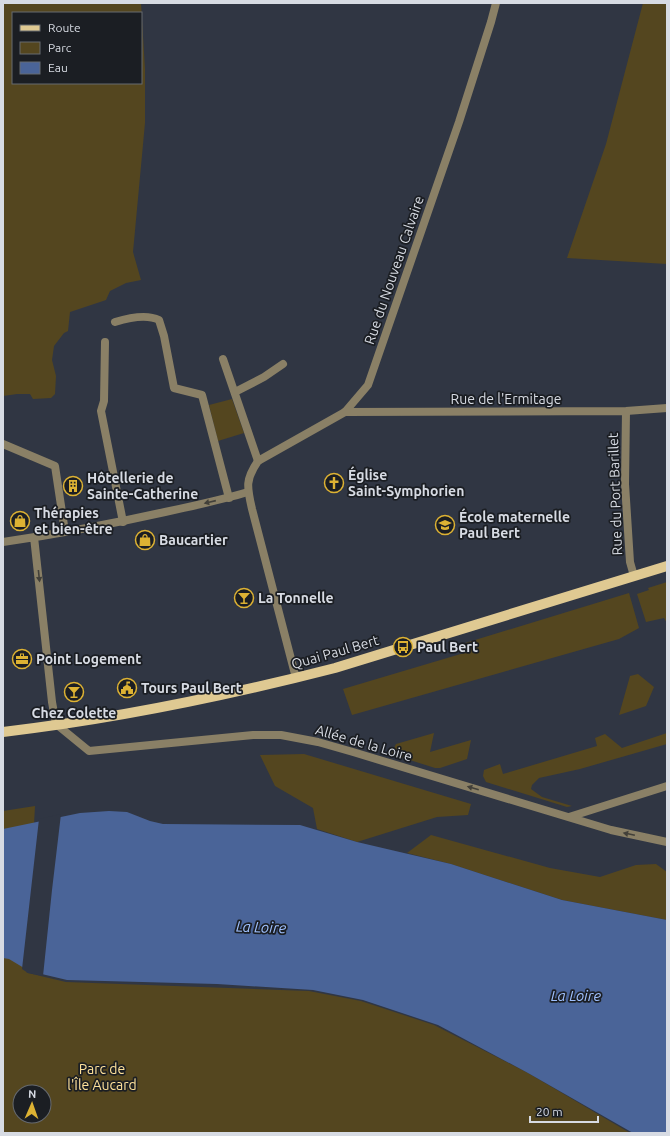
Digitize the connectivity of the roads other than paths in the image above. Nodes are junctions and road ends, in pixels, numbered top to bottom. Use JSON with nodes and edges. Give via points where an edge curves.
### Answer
{"nodes":[{"id":1,"x":496,"y":3,"type":"edge"},
{"id":2,"x":115,"y":322,"type":"dead end"},
{"id":3,"x":105,"y":342,"type":"dead end"},
{"id":4,"x":223,"y":359,"type":"dead end"},
{"id":5,"x":283,"y":364,"type":"dead end"},
{"id":6,"x":235,"y":392,"type":"junction"},
{"id":7,"x":667,"y":408,"type":"edge"},
{"id":8,"x":626,"y":411,"type":"junction"},
{"id":9,"x":345,"y":412,"type":"junction"},
{"id":10,"x":3,"y":444,"type":"edge"},
{"id":11,"x":258,"y":461,"type":"junction"},
{"id":12,"x":248,"y":492,"type":"junction"},
{"id":13,"x":228,"y":498,"type":"junction"},
{"id":14,"x":123,"y":522,"type":"junction"},
{"id":15,"x":65,"y":532,"type":"junction"},
{"id":16,"x":34,"y":538,"type":"junction"},
{"id":17,"x":3,"y":542,"type":"edge"},
{"id":18,"x":667,"y":566,"type":"edge"},
{"id":19,"x":634,"y":576,"type":"junction"},
{"id":20,"x":296,"y":678,"type":"junction"},
{"id":21,"x":56,"y":724,"type":"junction"},
{"id":22,"x":3,"y":732,"type":"edge"},
{"id":23,"x":667,"y":786,"type":"edge"},
{"id":24,"x":568,"y":817,"type":"junction"},
{"id":25,"x":667,"y":842,"type":"edge"}],
"edges":[{"from":1,"to":9,"type":"street","name":"Rue du Nouveau Calvaire","via":[[368,385]]},
{"from":2,"to":13,"type":"street","via":[[127,318],[154,317],[159,320],[174,388],[202,395]]},
{"from":3,"to":14,"type":"street","via":[[104,401],[101,411]]},
{"from":4,"to":6,"type":"street"},
{"from":5,"to":6,"type":"street"},
{"from":6,"to":11,"type":"street"},
{"from":7,"to":8,"type":"street","name":"Rue de l'Ermitage"},
{"from":8,"to":9,"type":"street","name":"Rue de l'Ermitage"},
{"from":8,"to":19,"type":"street","name":"Rue du Port Barillet","via":[[625,484],[630,562]]},
{"from":9,"to":11,"type":"street","name":"Rue du Nouveau Calvaire"},
{"from":10,"to":15,"type":"street","via":[[55,466]]},
{"from":11,"to":12,"type":"street","via":[[248,481]]},
{"from":12,"to":13,"type":"street"},
{"from":12,"to":20,"type":"street"},
{"from":13,"to":14,"type":"street","one_way":true},
{"from":14,"to":15,"type":"street"},
{"from":15,"to":16,"type":"street"},
{"from":16,"to":17,"type":"street"},
{"from":16,"to":21,"type":"street","one_way":true},
{"from":18,"to":19,"type":"main road","name":"Quai Paul Bert"},
{"from":19,"to":20,"type":"main road","name":"Quai Paul Bert"},
{"from":20,"to":21,"type":"main road","name":"Quai Paul Bert","via":[[124,715]]},
{"from":21,"to":22,"type":"main road","name":"Quai Paul Bert"},
{"from":24,"to":21,"type":"street","name":"Allée de la Loire","one_way":true,"via":[[318,742],[281,735],[253,735],[89,751]]},
{"from":23,"to":24,"type":"street"},
{"from":25,"to":24,"type":"street","name":"Allée de la Loire","one_way":true,"via":[[611,830]]}]}
